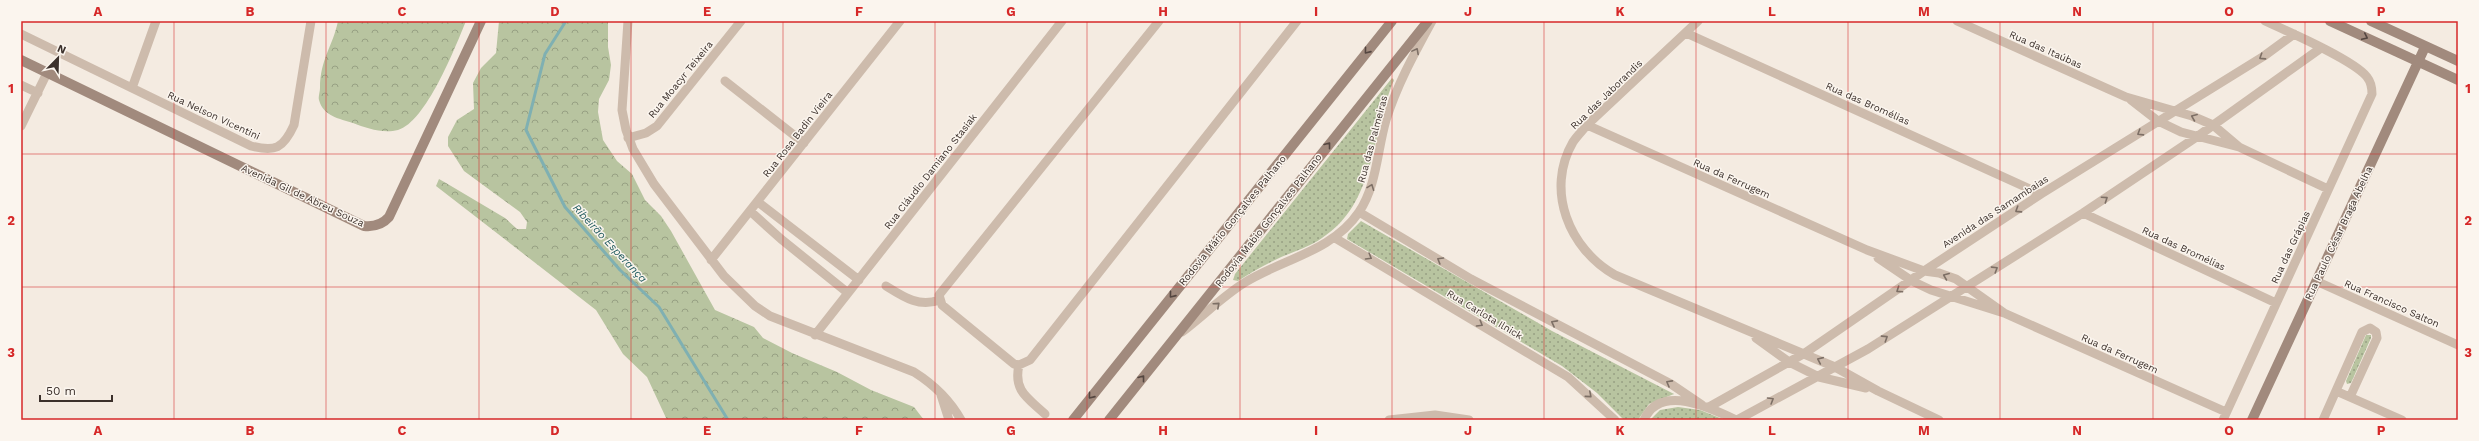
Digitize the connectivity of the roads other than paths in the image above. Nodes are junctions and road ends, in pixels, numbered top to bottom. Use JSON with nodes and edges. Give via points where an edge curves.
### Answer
{"nodes":[{"id":1,"x":156,"y":21,"type":"edge"},
{"id":2,"x":311,"y":21,"type":"edge"},
{"id":3,"x":481,"y":21,"type":"edge"},
{"id":4,"x":628,"y":21,"type":"edge"},
{"id":5,"x":741,"y":21,"type":"edge"},
{"id":6,"x":900,"y":21,"type":"edge"},
{"id":7,"x":1062,"y":21,"type":"edge"},
{"id":8,"x":1159,"y":21,"type":"edge"},
{"id":9,"x":1297,"y":21,"type":"edge"},
{"id":10,"x":1392,"y":21,"type":"edge"},
{"id":11,"x":1428,"y":21,"type":"edge"},
{"id":12,"x":1432,"y":21,"type":"edge"},
{"id":13,"x":1698,"y":21,"type":"edge"},
{"id":14,"x":1957,"y":21,"type":"edge"},
{"id":15,"x":2265,"y":21,"type":"edge"},
{"id":16,"x":2330,"y":21,"type":"edge"},
{"id":17,"x":2371,"y":21,"type":"edge"},
{"id":18,"x":1686,"y":33,"type":"junction"},
{"id":19,"x":21,"y":34,"type":"edge"},
{"id":20,"x":2294,"y":34,"type":"junction"},
{"id":21,"x":2425,"y":47,"type":"junction"},
{"id":22,"x":2322,"y":48,"type":"junction"},
{"id":23,"x":21,"y":60,"type":"edge"},
{"id":24,"x":2458,"y":61,"type":"edge"},
{"id":25,"x":2418,"y":62,"type":"junction"},
{"id":26,"x":47,"y":73,"type":"junction"},
{"id":27,"x":2458,"y":80,"type":"edge"},
{"id":28,"x":725,"y":81,"type":"dead end"},
{"id":29,"x":21,"y":85,"type":"edge"},
{"id":30,"x":132,"y":88,"type":"junction"},
{"id":31,"x":38,"y":93,"type":"junction"},
{"id":32,"x":2126,"y":97,"type":"junction"},
{"id":33,"x":2175,"y":111,"type":"junction"},
{"id":34,"x":2158,"y":121,"type":"junction"},
{"id":35,"x":1587,"y":125,"type":"junction"},
{"id":36,"x":2213,"y":125,"type":"junction"},
{"id":37,"x":21,"y":126,"type":"edge"},
{"id":38,"x":2198,"y":136,"type":"junction"},
{"id":39,"x":628,"y":138,"type":"junction"},
{"id":40,"x":804,"y":144,"type":"junction"},
{"id":41,"x":2239,"y":147,"type":"junction"},
{"id":42,"x":2328,"y":189,"type":"junction"},
{"id":43,"x":2041,"y":194,"type":"junction"},
{"id":44,"x":758,"y":202,"type":"junction"},
{"id":45,"x":750,"y":211,"type":"junction"},
{"id":46,"x":1359,"y":212,"type":"junction"},
{"id":47,"x":2083,"y":213,"type":"junction"},
{"id":48,"x":1335,"y":238,"type":"junction"},
{"id":49,"x":1867,"y":250,"type":"junction"},
{"id":50,"x":711,"y":260,"type":"junction"},
{"id":51,"x":1924,"y":271,"type":"junction"},
{"id":52,"x":859,"y":280,"type":"junction"},
{"id":53,"x":1912,"y":281,"type":"junction"},
{"id":54,"x":2316,"y":281,"type":"junction"},
{"id":55,"x":886,"y":286,"type":"dead end"},
{"id":56,"x":1966,"y":287,"type":"junction"},
{"id":57,"x":848,"y":293,"type":"junction"},
{"id":58,"x":1952,"y":295,"type":"junction"},
{"id":59,"x":939,"y":300,"type":"junction"},
{"id":60,"x":2276,"y":303,"type":"junction"},
{"id":61,"x":2004,"y":313,"type":"junction"},
{"id":62,"x":1746,"y":331,"type":"junction"},
{"id":63,"x":815,"y":335,"type":"junction"},
{"id":64,"x":1175,"y":338,"type":"junction"},
{"id":65,"x":2458,"y":345,"type":"edge"},
{"id":66,"x":1805,"y":353,"type":"junction"},
{"id":67,"x":1789,"y":362,"type":"junction"},
{"id":68,"x":1019,"y":365,"type":"junction"},
{"id":69,"x":1835,"y":367,"type":"junction"},
{"id":70,"x":1819,"y":377,"type":"junction"},
{"id":71,"x":1878,"y":391,"type":"junction"},
{"id":72,"x":2336,"y":391,"type":"junction"},
{"id":73,"x":941,"y":394,"type":"junction"},
{"id":74,"x":2350,"y":397,"type":"junction"},
{"id":75,"x":1706,"y":406,"type":"junction"},
{"id":76,"x":1045,"y":414,"type":"dead end"},
{"id":77,"x":2225,"y":416,"type":"edge"},
{"id":78,"x":1415,"y":418,"type":"edge"},
{"id":79,"x":949,"y":420,"type":"edge"},
{"id":80,"x":961,"y":420,"type":"edge"},
{"id":81,"x":1073,"y":420,"type":"edge"},
{"id":82,"x":1109,"y":420,"type":"edge"},
{"id":83,"x":1389,"y":420,"type":"edge"},
{"id":84,"x":1469,"y":420,"type":"edge"},
{"id":85,"x":1615,"y":420,"type":"edge"},
{"id":86,"x":1644,"y":420,"type":"edge"},
{"id":87,"x":1737,"y":420,"type":"edge"},
{"id":88,"x":1939,"y":420,"type":"edge"},
{"id":89,"x":2252,"y":420,"type":"edge"},
{"id":90,"x":2322,"y":420,"type":"edge"},
{"id":91,"x":2402,"y":420,"type":"edge"}],
"edges":[{"from":1,"to":30,"type":"street"},
{"from":2,"to":30,"type":"street","name":"Rua Nelson VIcentini","via":[[294,126],[288,139],[278,148],[268,150],[251,146]]},
{"from":3,"to":26,"type":"street","name":"Avenida Gil de Abreu Souza","via":[[389,217],[371,227],[364,226]]},
{"from":4,"to":39,"type":"street","via":[[622,98]]},
{"from":5,"to":39,"type":"street","name":"Rua Moacyr Teixeira","via":[[657,126],[646,133]]},
{"from":6,"to":40,"type":"street","name":"Rua Rosa Badin Vieira"},
{"from":7,"to":52,"type":"street","name":"Rua Cláudio Damiano Stasiak"},
{"from":8,"to":59,"type":"street","via":[[944,286]]},
{"from":9,"to":68,"type":"street","via":[[1030,360]]},
{"from":10,"to":81,"type":"street","name":"Rodovia Mário Gonçalves Palhano","one_way":true},
{"from":64,"to":11,"type":"street","name":"Rodovia Mabio Gonçalves Palhano","one_way":true},
{"from":46,"to":12,"type":"street","name":"Rua das Palmeiras","one_way":true,"via":[[1375,174],[1386,122],[1397,88]]},
{"from":13,"to":18,"type":"street","name":"Rua das Jaborandis"},
{"from":14,"to":32,"type":"street","name":"Rua das Itaúbas"},
{"from":15,"to":20,"type":"street"},
{"from":16,"to":25,"type":"street","one_way":true},
{"from":17,"to":21,"type":"street"},
{"from":18,"to":35,"type":"street","name":"Rua das Jaborandis"},
{"from":18,"to":43,"type":"street","name":"Rua das Bromélias"},
{"from":19,"to":30,"type":"street","name":"Rua Nelson VIcentini"},
{"from":20,"to":22,"type":"street"},
{"from":20,"to":33,"type":"street","name":"Avenida das Samambaias","one_way":true,"via":[[2264,56]]},
{"from":21,"to":24,"type":"street"},
{"from":21,"to":25,"type":"street","name":"Rua Paulo César Braga Abelha"},
{"from":22,"to":36,"type":"street"},
{"from":22,"to":42,"type":"street","name":"Rua das Grápias","via":[[2363,72],[2370,82],[2372,94]]},
{"from":23,"to":26,"type":"street","name":"Avenida Gil de Abreu Souza"},
{"from":25,"to":27,"type":"street"},
{"from":25,"to":54,"type":"street","name":"Rua Paulo César Braga Abelha"},
{"from":26,"to":31,"type":"street"},
{"from":28,"to":40,"type":"street"},
{"from":29,"to":31,"type":"street"},
{"from":31,"to":37,"type":"street"},
{"from":32,"to":33,"type":"street","name":"Rua das Itaúbas"},
{"from":32,"to":34,"type":"street","name":"Rua das Itaúbas"},
{"from":33,"to":34,"type":"street","name":"Avenida das Samambaias"},
{"from":36,"to":33,"type":"street","name":"Rua das Itaúbas","one_way":true},
{"from":34,"to":38,"type":"street","name":"Rua das Itaúbas"},
{"from":34,"to":43,"type":"street","name":"Avenida das Samambaias","one_way":true},
{"from":35,"to":49,"type":"street","name":"Rua da Ferrugem"},
{"from":35,"to":62,"type":"street","name":"Rua das Jaborandis","via":[[1573,142],[1563,169],[1560,191],[1565,216],[1586,253],[1599,266],[1615,275]]},
{"from":36,"to":38,"type":"street"},
{"from":36,"to":41,"type":"street","name":"Rua das Itaúbas"},
{"from":38,"to":41,"type":"street","name":"Rua das Itaúbas"},
{"from":47,"to":38,"type":"street","one_way":true},
{"from":39,"to":50,"type":"street","via":[[645,171]]},
{"from":40,"to":44,"type":"street","name":"Rua Rosa Badin Vieira"},
{"from":41,"to":42,"type":"street","name":"Rua das Itaúbas"},
{"from":42,"to":60,"type":"street","name":"Rua das Grápias"},
{"from":43,"to":51,"type":"street","name":"Avenida das Samambaias","one_way":true},
{"from":44,"to":45,"type":"street","name":"Rua Rosa Badin Vieira"},
{"from":44,"to":52,"type":"street"},
{"from":45,"to":50,"type":"street","name":"Rua Rosa Badin Vieira"},
{"from":45,"to":57,"type":"street"},
{"from":46,"to":48,"type":"street","name":"Rua das Palmeiras"},
{"from":75,"to":46,"type":"street","one_way":true,"via":[[1671,384],[1471,279]]},
{"from":56,"to":47,"type":"street","one_way":true},
{"from":47,"to":60,"type":"street","name":"Rua das Bromélias"},
{"from":64,"to":48,"type":"street","name":"Rua das Palmeiras","one_way":true,"via":[[1244,283]]},
{"from":48,"to":85,"type":"street","name":"Rua Carlota Ilnick","one_way":true,"via":[[1568,377]]},
{"from":49,"to":51,"type":"street","name":"Rua da Ferrugem"},
{"from":49,"to":53,"type":"street","name":"Rua da Ferrugem"},
{"from":50,"to":63,"type":"street","via":[[735,290],[755,306]]},
{"from":51,"to":53,"type":"street","name":"Avenida das Samambaias"},
{"from":56,"to":51,"type":"street","name":"Rua da Ferrugem","one_way":true,"via":[[1939,273]]},
{"from":52,"to":57,"type":"street","name":"Rua Cláudio Damiano Stasiak"},
{"from":53,"to":58,"type":"street","name":"Rua da Ferrugem","via":[[1931,290]]},
{"from":53,"to":66,"type":"street","name":"Avenida das Samambaias","one_way":true},
{"from":54,"to":65,"type":"street","name":"Rua Francisco Salton"},
{"from":54,"to":89,"type":"street","name":"Rua Paulo César Braga Abelha"},
{"from":55,"to":59,"type":"street","via":[[905,298],[918,302],[932,303]]},
{"from":56,"to":58,"type":"street"},
{"from":56,"to":61,"type":"street","name":"Rua da Ferrugem"},
{"from":57,"to":63,"type":"street","name":"Rua Cláudio Damiano Stasiak"},
{"from":58,"to":61,"type":"street","name":"Rua da Ferrugem"},
{"from":69,"to":58,"type":"street","one_way":true},
{"from":59,"to":68,"type":"street","via":[[947,310]]},
{"from":60,"to":77,"type":"street","name":"Rua das Grápias"},
{"from":61,"to":77,"type":"street","name":"Rua da Ferrugem"},
{"from":62,"to":66,"type":"street"},
{"from":62,"to":67,"type":"street"},
{"from":63,"to":73,"type":"street","via":[[914,372]]},
{"from":82,"to":64,"type":"street","name":"Rodovia Mabio Gonçalves Palhano","one_way":true},
{"from":66,"to":67,"type":"street","name":"Avenida das Samambaias"},
{"from":69,"to":66,"type":"street","one_way":true},
{"from":67,"to":70,"type":"street"},
{"from":67,"to":75,"type":"street","name":"Avenida das Samambaias"},
{"from":68,"to":76,"type":"street","via":[[1019,388]]},
{"from":69,"to":70,"type":"street"},
{"from":69,"to":71,"type":"street"},
{"from":70,"to":71,"type":"street"},
{"from":87,"to":70,"type":"street","one_way":true,"via":[[1776,397]]},
{"from":71,"to":88,"type":"street"},
{"from":72,"to":74,"type":"street"},
{"from":72,"to":74,"type":"street","via":[[2362,332],[2367,328],[2373,329],[2377,338]]},
{"from":72,"to":90,"type":"street"},
{"from":73,"to":79,"type":"street"},
{"from":73,"to":80,"type":"street","via":[[950,402]]},
{"from":74,"to":91,"type":"street"},
{"from":75,"to":86,"type":"street","via":[[1677,401],[1664,403],[1653,408]]},
{"from":75,"to":87,"type":"street"},
{"from":78,"to":83,"type":"street"},
{"from":78,"to":84,"type":"street","via":[[1435,415]]}]}
